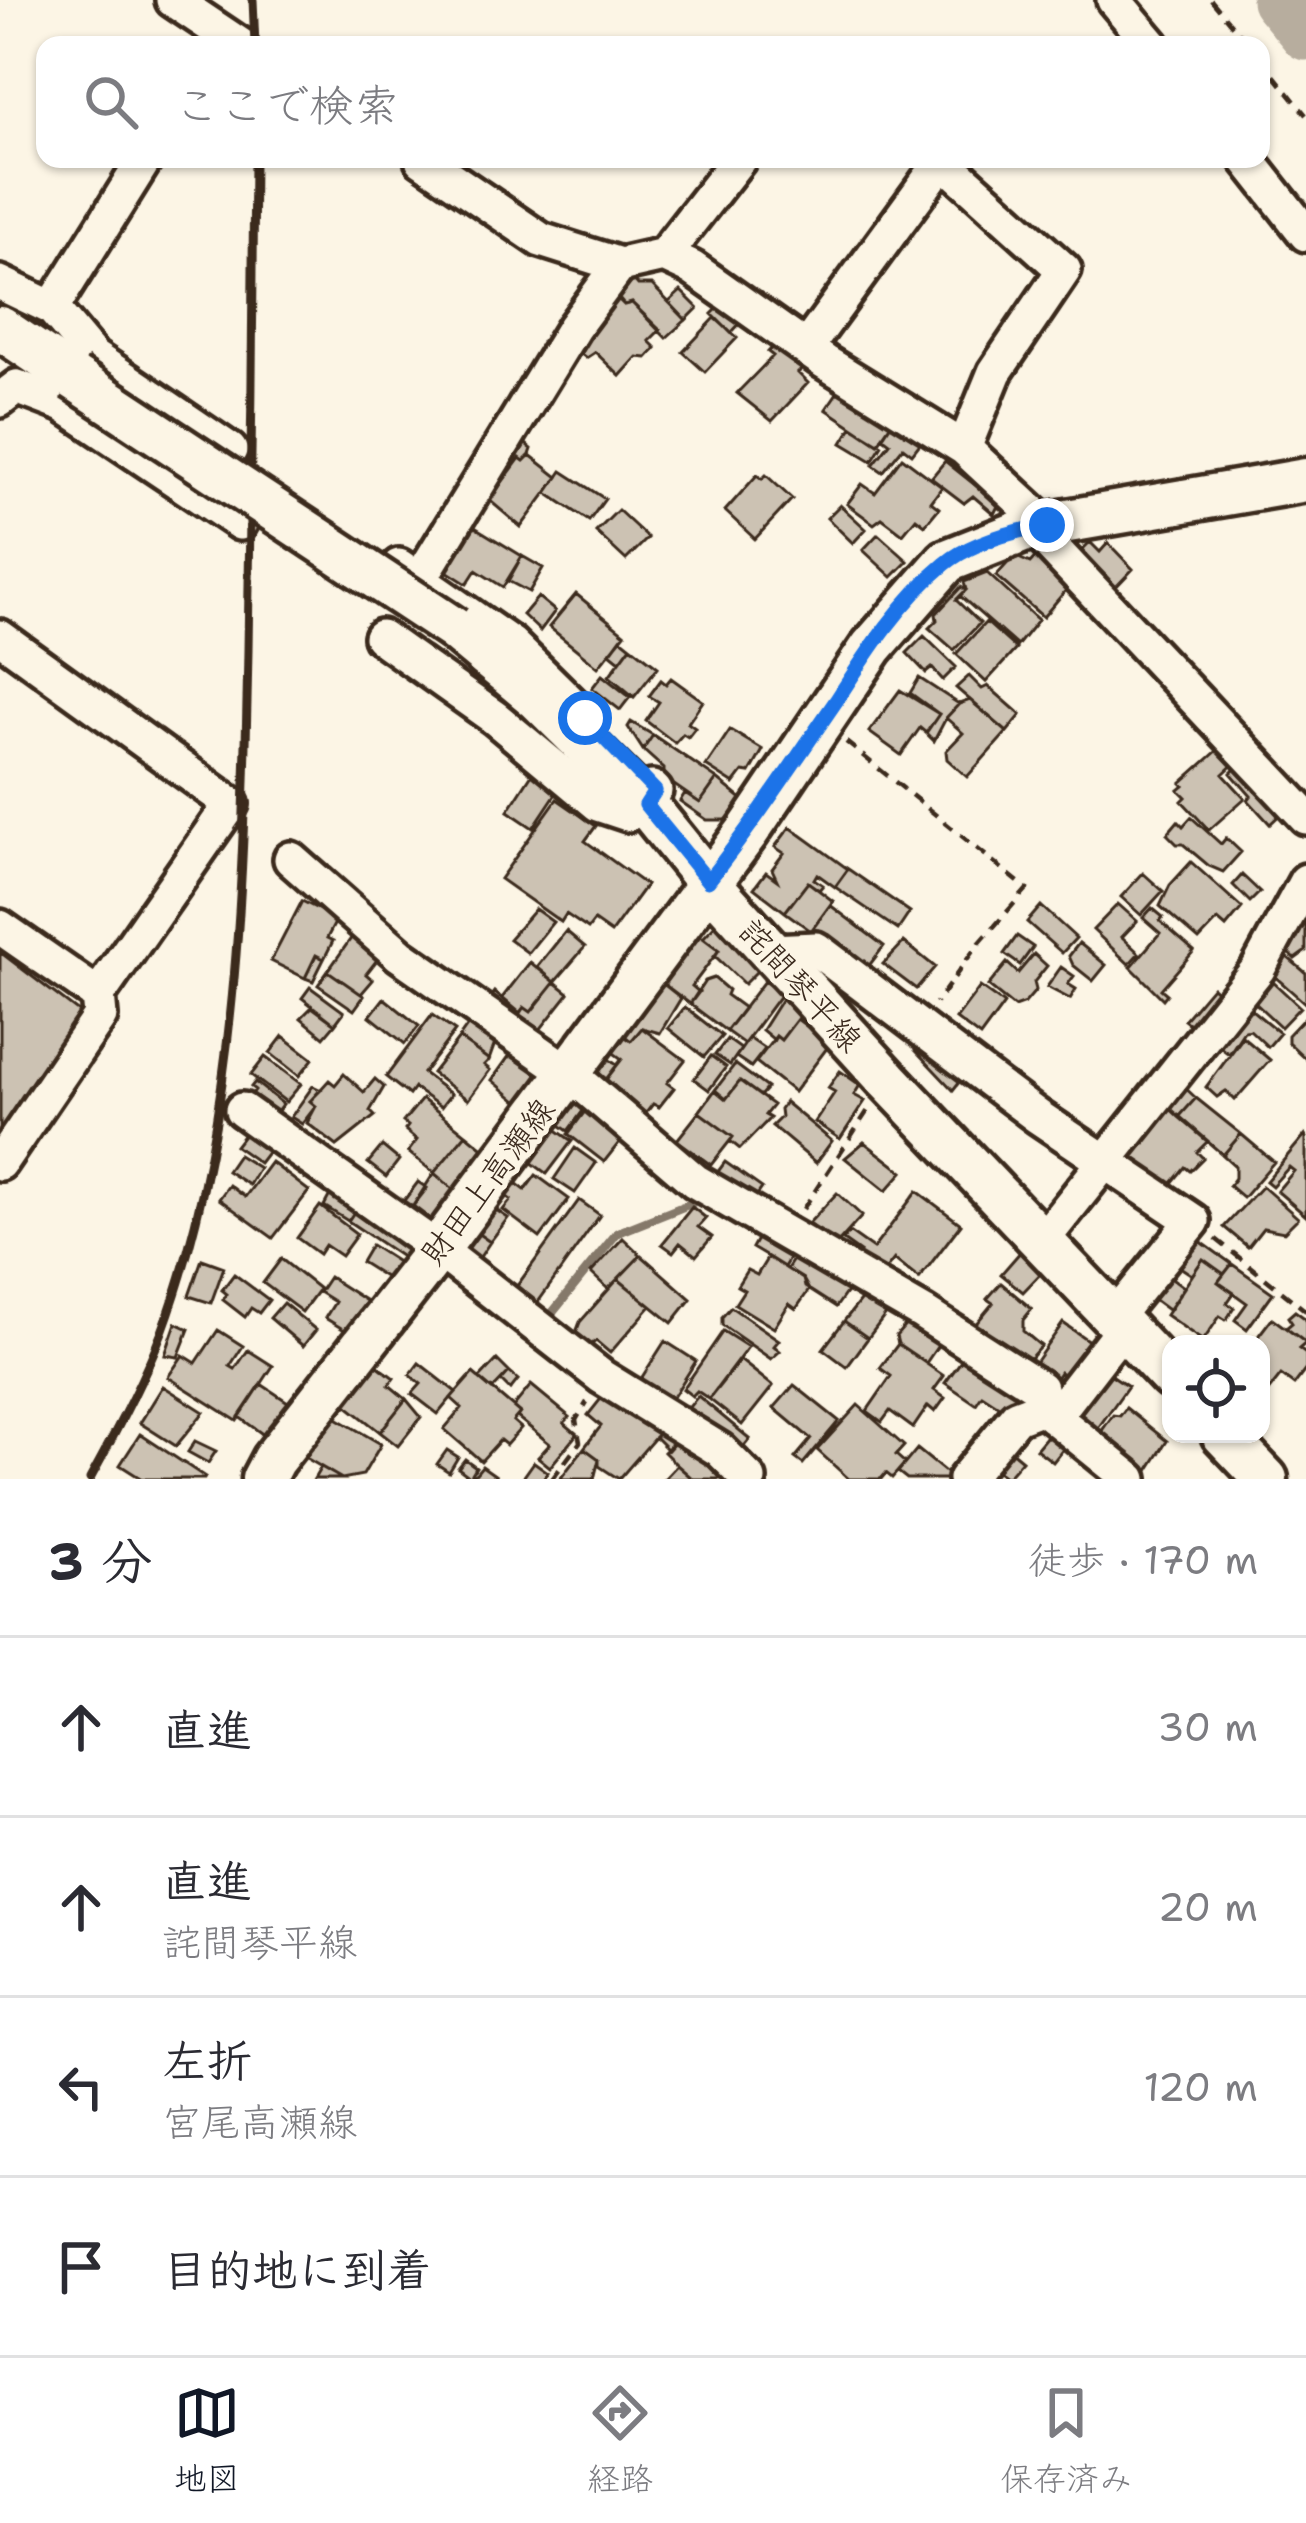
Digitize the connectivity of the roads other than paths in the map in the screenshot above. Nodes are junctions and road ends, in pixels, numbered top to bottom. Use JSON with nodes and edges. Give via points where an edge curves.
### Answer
{"nodes":[{"id":1,"x":173,"y":0,"type":"edge"},
{"id":2,"x":1114,"y":0,"type":"edge"},
{"id":3,"x":222,"y":36,"type":"edge"},
{"id":4,"x":1144,"y":36,"type":"edge"},
{"id":5,"x":139,"y":168,"type":"edge"},
{"id":6,"x":435,"y":168,"type":"edge"},
{"id":7,"x":732,"y":168,"type":"edge"},
{"id":8,"x":936,"y":168,"type":"edge"},
{"id":9,"x":951,"y":168,"type":"edge"},
{"id":10,"x":1253,"y":168,"type":"edge"},
{"id":11,"x":1306,"y":234,"type":"edge"},
{"id":12,"x":664,"y":255,"type":"junction"},
{"id":13,"x":620,"y":266,"type":"junction"},
{"id":14,"x":0,"y":283,"type":"edge"},
{"id":15,"x":52,"y":308,"type":"junction"},
{"id":16,"x":0,"y":328,"type":"edge"},
{"id":17,"x":806,"y":348,"type":"junction"},
{"id":18,"x":77,"y":380,"type":"junction"},
{"id":19,"x":6,"y":386,"type":"edge"},
{"id":20,"x":964,"y":448,"type":"junction"},
{"id":21,"x":230,"y":449,"type":"dead end"},
{"id":22,"x":1306,"y":480,"type":"edge"},
{"id":23,"x":240,"y":523,"type":"dead end"},
{"id":24,"x":1040,"y":526,"type":"junction"},
{"id":25,"x":0,"y":637,"type":"edge"},
{"id":26,"x":381,"y":638,"type":"dead end"},
{"id":27,"x":646,"y":805,"type":"junction"},
{"id":28,"x":1306,"y":817,"type":"edge"},
{"id":29,"x":291,"y":859,"type":"dead end"},
{"id":30,"x":708,"y":881,"type":"junction"},
{"id":31,"x":1306,"y":881,"type":"edge"},
{"id":32,"x":0,"y":927,"type":"edge"},
{"id":33,"x":771,"y":951,"type":"junction"},
{"id":34,"x":400,"y":955,"type":"junction"},
{"id":35,"x":378,"y":983,"type":"dead end"},
{"id":36,"x":98,"y":995,"type":"junction"},
{"id":37,"x":568,"y":1072,"type":"junction"},
{"id":38,"x":242,"y":1110,"type":"dead end"},
{"id":39,"x":1105,"y":1161,"type":"junction"},
{"id":40,"x":0,"y":1163,"type":"edge"},
{"id":41,"x":1041,"y":1242,"type":"junction"},
{"id":42,"x":438,"y":1249,"type":"junction"},
{"id":43,"x":1120,"y":1321,"type":"junction"},
{"id":44,"x":1162,"y":1367,"type":"edge"},
{"id":45,"x":1048,"y":1412,"type":"junction"},
{"id":46,"x":1232,"y":1443,"type":"edge"},
{"id":47,"x":263,"y":1479,"type":"edge"},
{"id":48,"x":749,"y":1479,"type":"edge"},
{"id":49,"x":965,"y":1479,"type":"edge"},
{"id":50,"x":1130,"y":1479,"type":"edge"},
{"id":51,"x":1266,"y":1479,"type":"edge"}],
"edges":[{"from":1,"to":3,"type":"street"},
{"from":2,"to":4,"type":"street"},
{"from":5,"to":15,"type":"street"},
{"from":6,"to":13,"type":"street","via":[[541,240]]},
{"from":7,"to":12,"type":"street"},
{"from":8,"to":17,"type":"street"},
{"from":9,"to":20,"type":"street","via":[[1064,269],[995,372]]},
{"from":10,"to":11,"type":"street"},
{"from":12,"to":13,"type":"street"},
{"from":12,"to":17,"type":"street"},
{"from":13,"to":27,"type":"street","via":[[410,572],[512,644],[655,791]]},
{"from":14,"to":15,"type":"street"},
{"from":15,"to":18,"type":"street"},
{"from":16,"to":18,"type":"main road","name":"詫間琴平線"},
{"from":17,"to":20,"type":"street"},
{"from":18,"to":19,"type":"street"},
{"from":18,"to":21,"type":"street"},
{"from":18,"to":23,"type":"street"},
{"from":18,"to":27,"type":"main road","name":"詫間琴平線","bridge":true,"via":[[454,629]]},
{"from":20,"to":24,"type":"street"},
{"from":22,"to":24,"type":"main road","name":"財田上高瀬線"},
{"from":24,"to":28,"type":"street"},
{"from":24,"to":30,"type":"main road","name":"財田上高瀬線","via":[[947,561],[914,595]]},
{"from":25,"to":36,"type":"street","via":[[231,804]]},
{"from":26,"to":27,"type":"street","via":[[598,804],[628,814]]},
{"from":27,"to":30,"type":"main road","name":"詫間琴平線"},
{"from":29,"to":34,"type":"street"},
{"from":30,"to":33,"type":"main road","name":"詫間琴平線"},
{"from":30,"to":37,"type":"main road","name":"財田上高瀬線"},
{"from":31,"to":39,"type":"street","via":[[1258,970]]},
{"from":32,"to":36,"type":"street"},
{"from":33,"to":39,"type":"street","via":[[816,949]]},
{"from":33,"to":41,"type":"main road","name":"詫間琴平線"},
{"from":34,"to":35,"type":"street"},
{"from":34,"to":37,"type":"street"},
{"from":36,"to":40,"type":"street","via":[[100,1016]]},
{"from":37,"to":42,"type":"main road","name":"財田上高瀬線"},
{"from":37,"to":45,"type":"street","via":[[694,1181],[1040,1388]]},
{"from":38,"to":42,"type":"street"},
{"from":39,"to":41,"type":"street"},
{"from":39,"to":43,"type":"street","via":[[1193,1220]]},
{"from":41,"to":43,"type":"main road","name":"詫間琴平線"},
{"from":42,"to":47,"type":"main road","name":"財田上高瀬線"},
{"from":42,"to":48,"type":"street","via":[[602,1377],[720,1450]]},
{"from":43,"to":44,"type":"main road","name":"詫間琴平線"},
{"from":43,"to":45,"type":"street"},
{"from":45,"to":49,"type":"street","via":[[1016,1418]]},
{"from":45,"to":50,"type":"street"},
{"from":46,"to":51,"type":"main road"}]}
